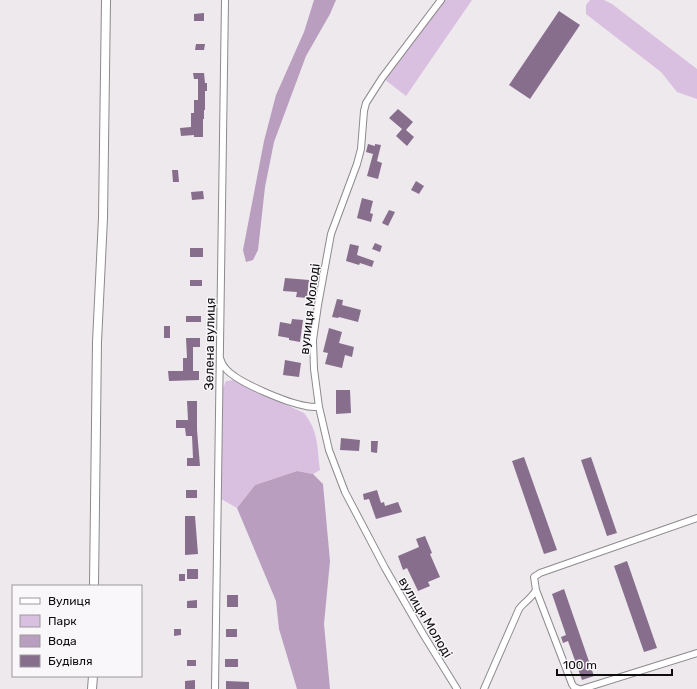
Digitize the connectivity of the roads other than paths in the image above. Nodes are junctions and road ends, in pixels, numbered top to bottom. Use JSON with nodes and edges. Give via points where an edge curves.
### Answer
{"nodes":[{"id":1,"x":106,"y":0,"type":"edge"},
{"id":2,"x":225,"y":0,"type":"edge"},
{"id":3,"x":441,"y":0,"type":"edge"},
{"id":4,"x":219,"y":358,"type":"junction"},
{"id":5,"x":319,"y":407,"type":"junction"},
{"id":6,"x":697,"y":518,"type":"edge"},
{"id":7,"x":94,"y":585,"type":"edge"},
{"id":8,"x":536,"y":590,"type":"junction"},
{"id":9,"x":697,"y":652,"type":"edge"},
{"id":10,"x":93,"y":677,"type":"edge"},
{"id":11,"x":92,"y":689,"type":"edge"},
{"id":12,"x":215,"y":689,"type":"edge"},
{"id":13,"x":457,"y":689,"type":"edge"},
{"id":14,"x":484,"y":689,"type":"edge"},
{"id":15,"x":581,"y":689,"type":"edge"}],
"edges":[{"from":1,"to":7,"type":"street"},
{"from":2,"to":4,"type":"street","name":"Зелена вулиця"},
{"from":3,"to":5,"type":"street","name":"вулиця Молоді","via":[[370,96],[364,111],[361,148],[331,234],[318,305],[313,340]]},
{"from":4,"to":5,"type":"street","via":[[232,374],[257,388],[294,403]]},
{"from":4,"to":12,"type":"street","name":"Зелена вулиця"},
{"from":5,"to":13,"type":"street","name":"вулиця Молоді","via":[[329,450],[345,492],[385,568]]},
{"from":6,"to":8,"type":"street","via":[[540,573],[534,577]]},
{"from":8,"to":14,"type":"street","via":[[519,609]]},
{"from":8,"to":15,"type":"street","via":[[572,684]]},
{"from":9,"to":15,"type":"street"},
{"from":10,"to":11,"type":"street"}]}
